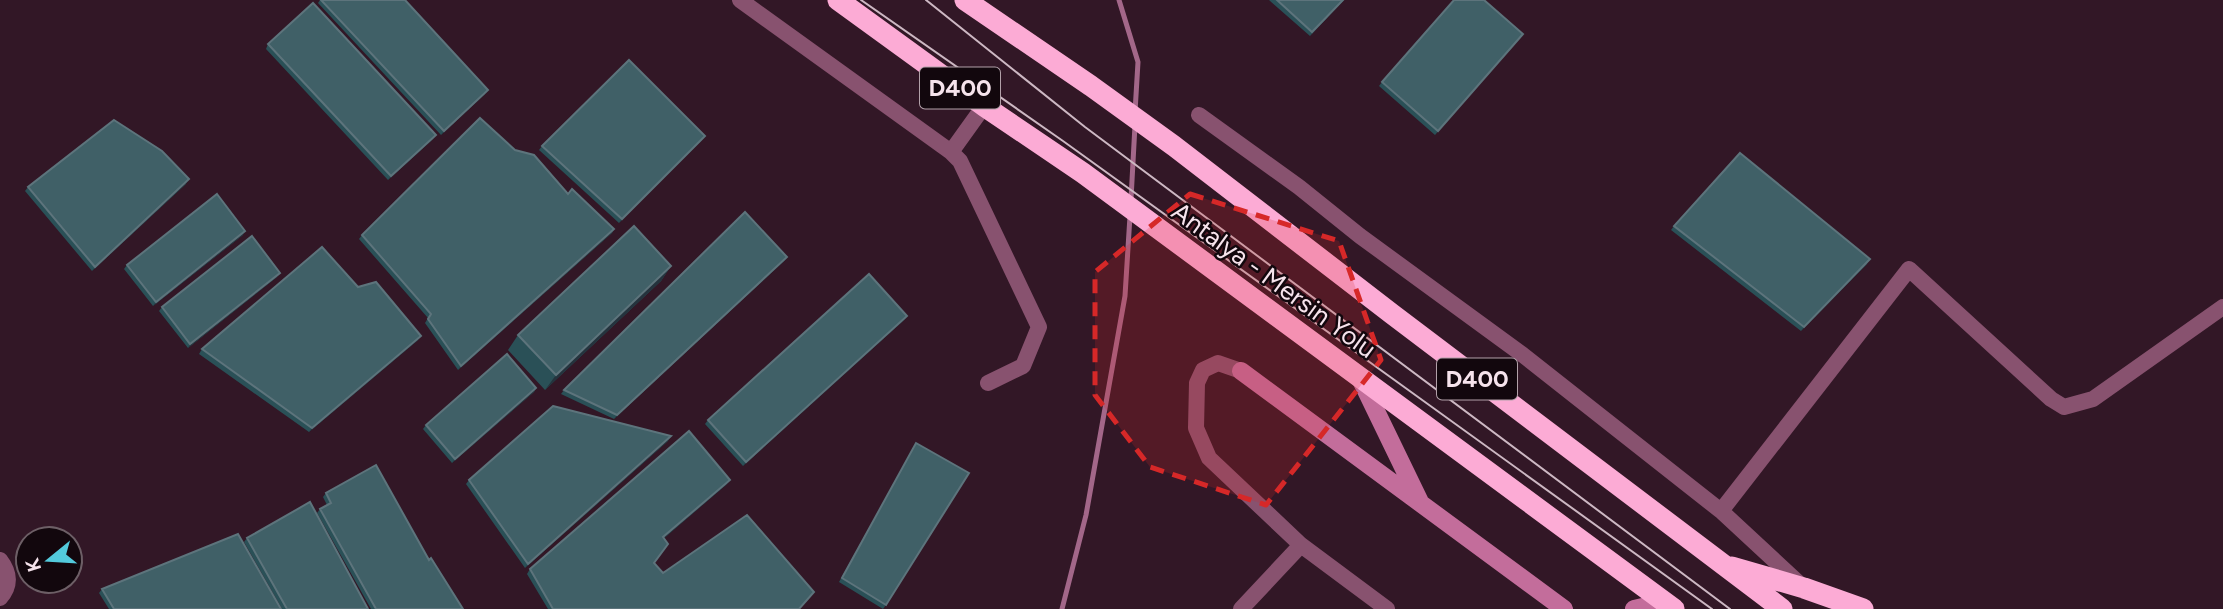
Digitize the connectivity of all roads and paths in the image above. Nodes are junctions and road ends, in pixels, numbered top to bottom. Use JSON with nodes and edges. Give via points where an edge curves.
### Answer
{"nodes":[{"id":1,"x":740,"y":0,"type":"edge"},
{"id":2,"x":832,"y":0,"type":"edge"},
{"id":3,"x":838,"y":0,"type":"edge"},
{"id":4,"x":965,"y":0,"type":"edge"},
{"id":5,"x":856,"y":13,"type":"junction"},
{"id":6,"x":984,"y":106,"type":"junction"},
{"id":7,"x":1199,"y":115,"type":"dead end"},
{"id":8,"x":951,"y":152,"type":"junction"},
{"id":9,"x":2223,"y":307,"type":"edge"},
{"id":10,"x":1241,"y":371,"type":"joint"},
{"id":11,"x":1359,"y":376,"type":"junction"},
{"id":12,"x":988,"y":383,"type":"dead end"},
{"id":13,"x":1422,"y":505,"type":"junction"},
{"id":14,"x":1721,"y":511,"type":"junction"},
{"id":15,"x":1301,"y":545,"type":"junction"},
{"id":16,"x":0,"y":560,"type":"edge"},
{"id":17,"x":1718,"y":563,"type":"junction"},
{"id":18,"x":1804,"y":588,"type":"junction"},
{"id":19,"x":0,"y":598,"type":"edge"},
{"id":20,"x":1669,"y":605,"type":"edge"},
{"id":21,"x":1241,"y":609,"type":"edge"},
{"id":22,"x":1387,"y":609,"type":"edge"},
{"id":23,"x":1563,"y":609,"type":"edge"},
{"id":24,"x":1634,"y":609,"type":"edge"},
{"id":25,"x":1782,"y":609,"type":"edge"},
{"id":26,"x":1863,"y":609,"type":"edge"}],
"edges":[{"from":1,"to":8,"type":"street"},
{"from":2,"to":5,"type":"highway"},
{"from":3,"to":5,"type":"highway","name":"Antalya - Mersin Yolu","number":"D400"},
{"from":4,"to":17,"type":"highway","name":"Antalya - Mersin Yolu","number":"D400","via":[[1174,146]]},
{"from":5,"to":6,"type":"highway","name":"Antalya - Mersin Yolu","number":"D400"},
{"from":6,"to":8,"type":"street"},
{"from":6,"to":11,"type":"highway","name":"Antalya - Mersin Yolu","number":"D400"},
{"from":7,"to":14,"type":"street","via":[[1524,355]]},
{"from":8,"to":12,"type":"street","via":[[960,161],[1039,327],[1023,366]]},
{"from":9,"to":14,"type":"street","via":[[2093,399],[2064,407],[1909,269]]},
{"from":10,"to":13,"type":"street"},
{"from":10,"to":15,"type":"street","via":[[1218,363],[1203,370],[1197,383],[1196,428],[1209,458]]},
{"from":11,"to":13,"type":"street"},
{"from":11,"to":20,"type":"highway","name":"Antalya - Mersin Yolu","number":"D400"},
{"from":13,"to":23,"type":"street"},
{"from":14,"to":18,"type":"street"},
{"from":15,"to":21,"type":"street"},
{"from":15,"to":22,"type":"street"},
{"from":16,"to":19,"type":"street","via":[[8,576]]},
{"from":17,"to":18,"type":"highway"},
{"from":17,"to":25,"type":"highway","name":"Antalya - Mersin Yolu","number":"D400"},
{"from":18,"to":26,"type":"highway"},
{"from":20,"to":24,"type":"street"}]}
